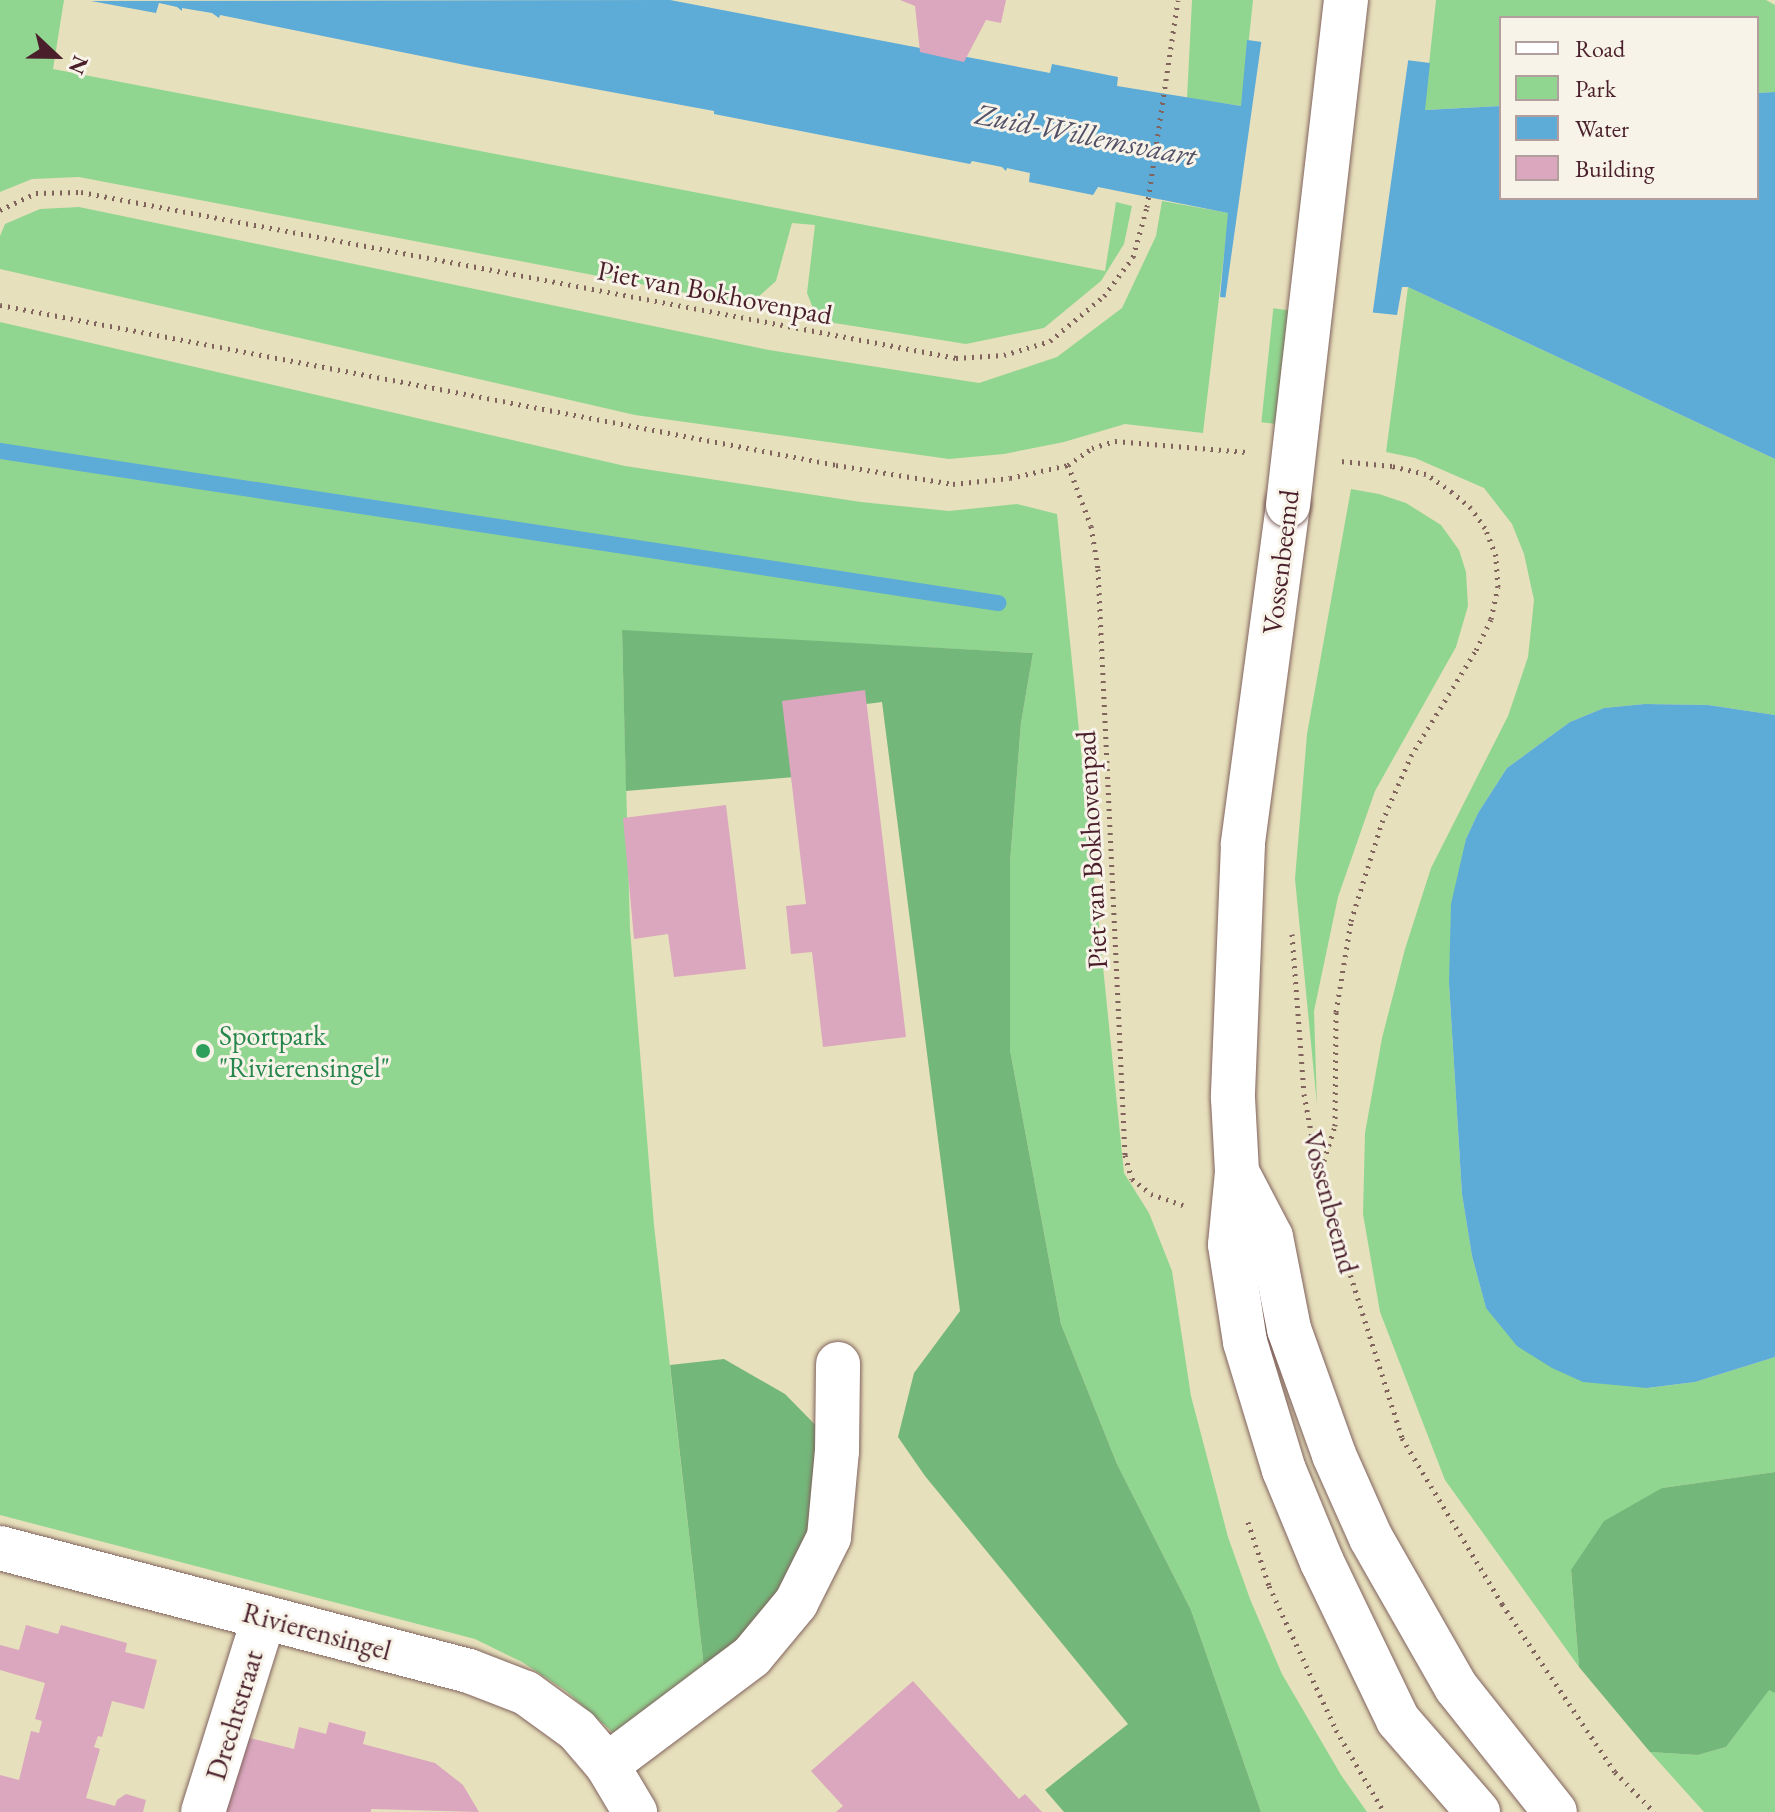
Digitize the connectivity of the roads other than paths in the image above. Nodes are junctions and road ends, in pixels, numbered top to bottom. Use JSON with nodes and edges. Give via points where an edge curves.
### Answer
{"nodes":[{"id":1,"x":1346,"y":0,"type":"edge"},
{"id":2,"x":1237,"y":1172,"type":"junction"},
{"id":3,"x":838,"y":1364,"type":"dead end"},
{"id":4,"x":0,"y":1548,"type":"edge"},
{"id":5,"x":264,"y":1617,"type":"junction"},
{"id":6,"x":607,"y":1765,"type":"junction"},
{"id":7,"x":203,"y":1812,"type":"edge"},
{"id":8,"x":635,"y":1812,"type":"edge"},
{"id":9,"x":1478,"y":1812,"type":"edge"},
{"id":10,"x":1555,"y":1812,"type":"edge"}],
"edges":[{"from":1,"to":2,"type":"main road","name":"Vossenbeemd","bridge":true,"via":[[1243,844],[1233,1098]]},
{"from":2,"to":9,"type":"main road","name":"Vossenbeemd","via":[[1230,1245],[1245,1342],[1284,1470],[1398,1720]]},
{"from":2,"to":10,"type":"main road","name":"Vossenbeemd","via":[[1271,1237],[1289,1329],[1334,1455],[1371,1538],[1456,1687]]},
{"from":3,"to":6,"type":"main road","via":[[829,1537],[796,1603],[752,1656]]},
{"from":4,"to":5,"type":"main road","name":"Rivierensingel"},
{"from":5,"to":6,"type":"main road","name":"Rivierensingel","via":[[469,1671],[526,1693],[577,1730]]},
{"from":5,"to":7,"type":"main road","name":"Drechtstraat"},
{"from":6,"to":8,"type":"main road","name":"Rivierensingel"}]}
